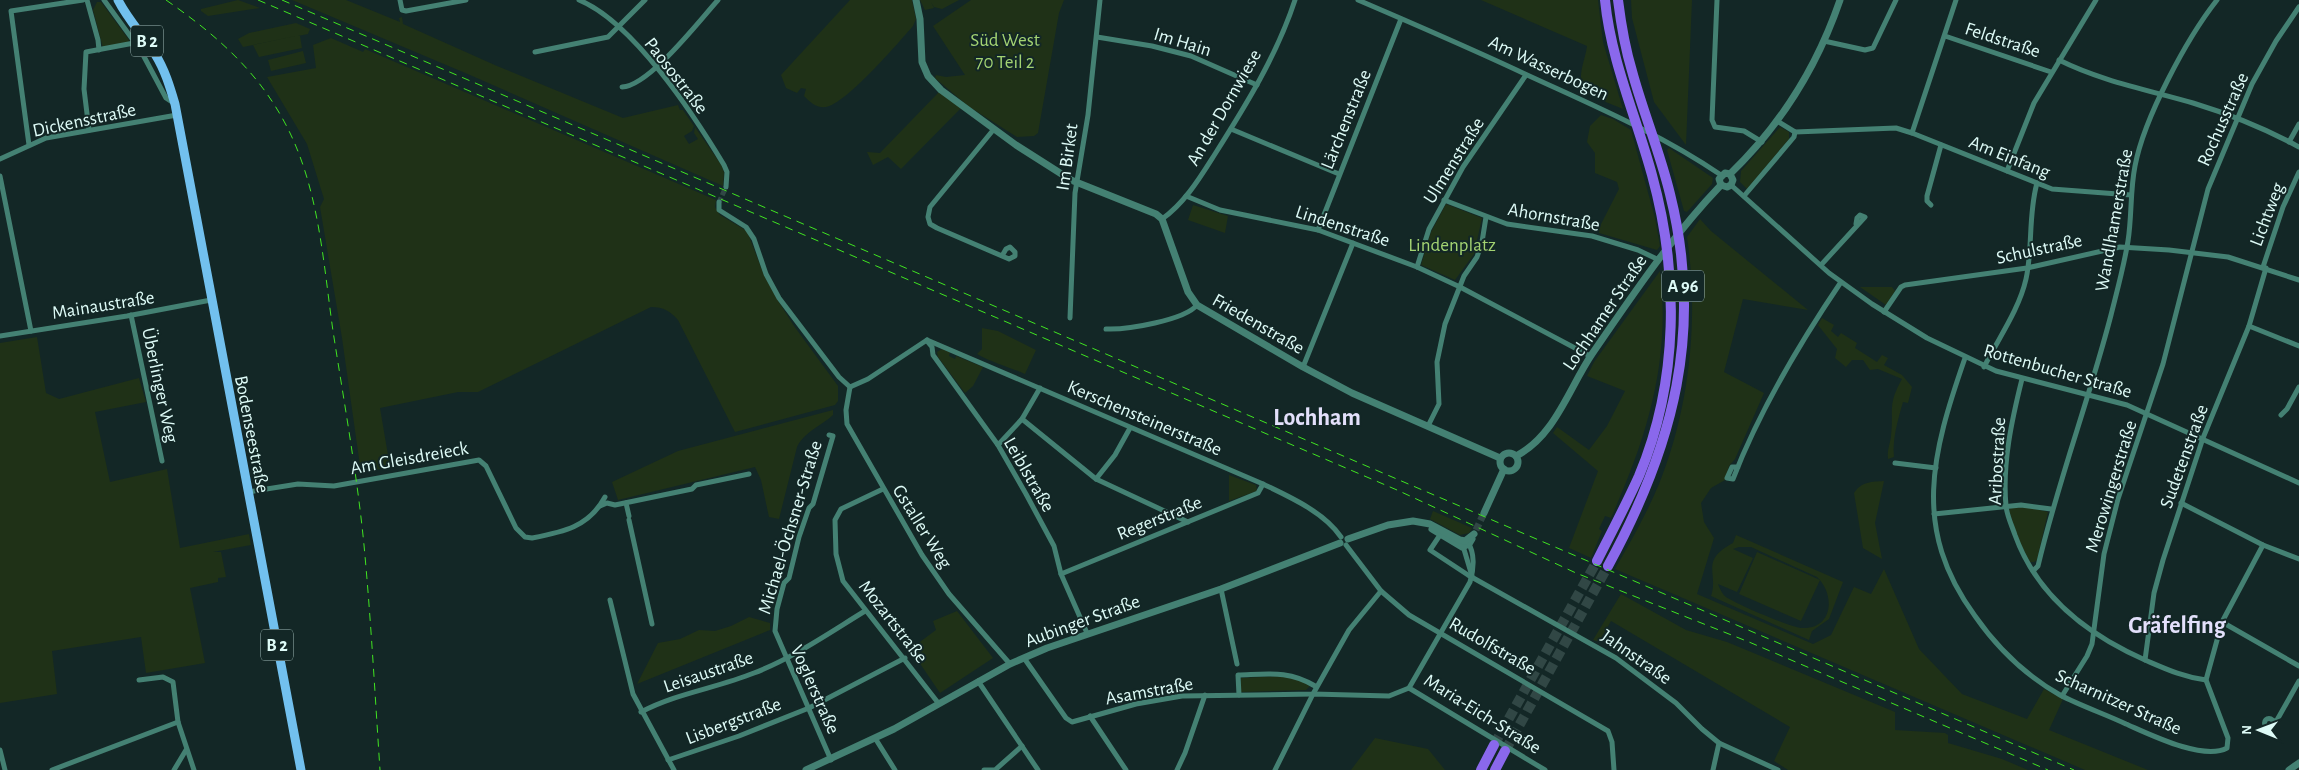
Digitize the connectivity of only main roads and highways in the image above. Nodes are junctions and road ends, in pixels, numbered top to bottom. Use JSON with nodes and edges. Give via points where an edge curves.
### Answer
{"nodes":[{"id":1,"x":118,"y":0,"type":"edge"},
{"id":2,"x":1605,"y":0,"type":"edge"},
{"id":3,"x":1618,"y":0,"type":"edge"},
{"id":4,"x":1597,"y":561,"type":"tunnel mouth"},
{"id":5,"x":1608,"y":566,"type":"tunnel mouth"},
{"id":6,"x":1494,"y":745,"type":"tunnel mouth"},
{"id":7,"x":1505,"y":752,"type":"tunnel mouth"},
{"id":8,"x":301,"y":770,"type":"edge"},
{"id":9,"x":1481,"y":770,"type":"edge"},
{"id":10,"x":1495,"y":770,"type":"edge"}],
"edges":[{"from":1,"to":8,"type":"main road","name":"Bodenseestraße","number":"B 2","via":[[160,63],[175,104]]},
{"from":2,"to":4,"type":"highway","number":"A 96","via":[[1618,70],[1652,175],[1663,222],[1670,270],[1671,308],[1666,377],[1652,438],[1639,475]]},
{"from":3,"to":5,"type":"highway","number":"A 96","via":[[1632,70],[1675,215],[1684,308],[1682,352],[1664,440],[1633,521]]},
{"from":6,"to":9,"type":"highway"},
{"from":7,"to":10,"type":"highway"}]}
